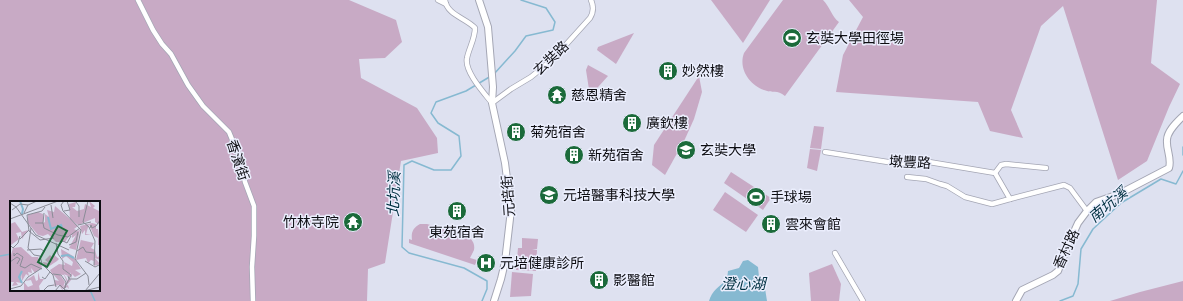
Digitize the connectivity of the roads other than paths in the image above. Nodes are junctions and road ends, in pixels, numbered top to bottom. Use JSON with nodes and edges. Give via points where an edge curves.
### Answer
{"nodes":[{"id":1,"x":138,"y":0,"type":"edge"},
{"id":2,"x":438,"y":0,"type":"edge"},
{"id":3,"x":479,"y":0,"type":"edge"},
{"id":4,"x":591,"y":0,"type":"edge"},
{"id":5,"x":446,"y":2,"type":"edge"},
{"id":6,"x":492,"y":103,"type":"junction"},
{"id":7,"x":1183,"y":116,"type":"edge"},
{"id":8,"x":824,"y":152,"type":"dead end"},
{"id":9,"x":1046,"y":168,"type":"dead end"},
{"id":10,"x":995,"y":173,"type":"junction"},
{"id":11,"x":907,"y":176,"type":"dead end"},
{"id":12,"x":1010,"y":199,"type":"junction"},
{"id":13,"x":1087,"y":210,"type":"junction"},
{"id":14,"x":835,"y":253,"type":"dead end"},
{"id":15,"x":253,"y":301,"type":"edge"},
{"id":16,"x":494,"y":301,"type":"edge"},
{"id":17,"x":863,"y":301,"type":"edge"},
{"id":18,"x":1016,"y":301,"type":"edge"}],
"edges":[{"from":1,"to":15,"type":"street","name":"香濱街","via":[[153,30],[172,54],[188,85],[203,106],[229,132],[240,159],[254,206]]},
{"from":2,"to":5,"type":"street"},
{"from":3,"to":6,"type":"street","via":[[488,27]]},
{"from":4,"to":6,"type":"street","name":"玄奘路","via":[[593,12],[562,49],[531,77]]},
{"from":5,"to":6,"type":"street","name":"元培街","via":[[454,14],[474,28],[466,66]]},
{"from":6,"to":16,"type":"street","name":"元培街","via":[[505,163],[511,210],[505,262]]},
{"from":7,"to":13,"type":"street","name":"香村路","via":[[1167,140],[1171,159],[1169,168],[1119,194],[1096,202]]},
{"from":8,"to":10,"type":"street","name":"墩豐路","via":[[894,163],[929,162]]},
{"from":9,"to":10,"type":"street","via":[[1006,164],[1001,165]]},
{"from":10,"to":12,"type":"street"},
{"from":11,"to":12,"type":"street","name":"墩豐路","via":[[926,179],[947,186],[965,197],[992,204]]},
{"from":12,"to":13,"type":"street","name":"墩豐路","via":[[1064,185],[1070,188]]},
{"from":13,"to":18,"type":"street","name":"香村路","via":[[1078,223],[1058,271],[1022,290]]},
{"from":14,"to":17,"type":"street"}]}
